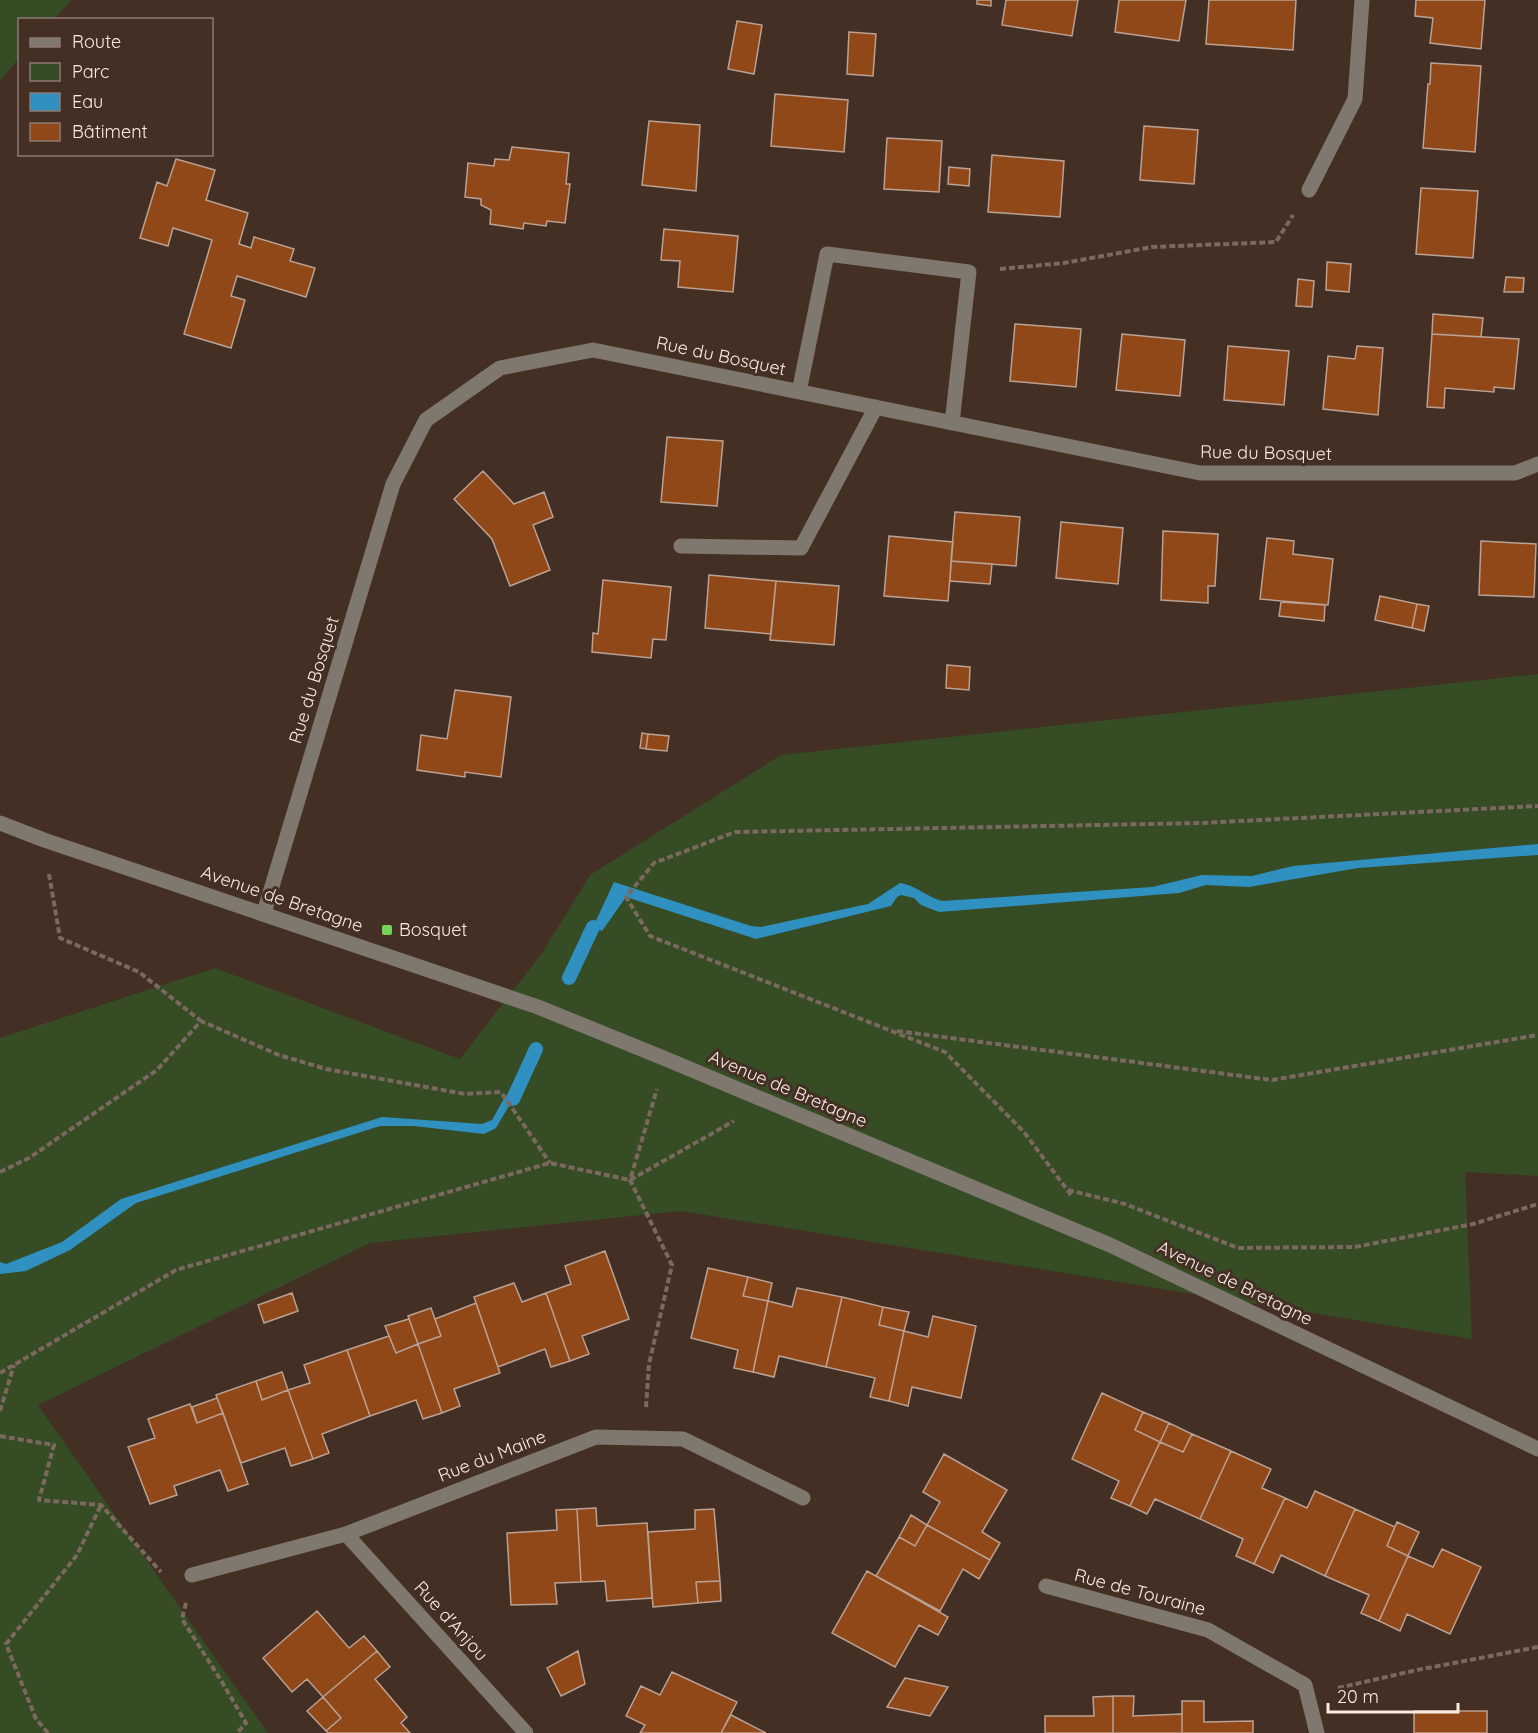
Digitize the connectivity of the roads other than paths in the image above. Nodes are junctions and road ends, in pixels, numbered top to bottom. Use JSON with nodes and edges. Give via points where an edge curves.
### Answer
{"nodes":[{"id":1,"x":1362,"y":0,"type":"edge"},
{"id":2,"x":1309,"y":190,"type":"road end"},
{"id":3,"x":799,"y":392,"type":"junction"},
{"id":4,"x":876,"y":407,"type":"junction"},
{"id":5,"x":952,"y":423,"type":"junction"},
{"id":6,"x":1538,"y":464,"type":"edge"},
{"id":7,"x":681,"y":546,"type":"dead end"},
{"id":8,"x":0,"y":823,"type":"edge"},
{"id":9,"x":264,"y":914,"type":"junction"},
{"id":10,"x":1538,"y":1449,"type":"edge"},
{"id":11,"x":803,"y":1498,"type":"dead end"},
{"id":12,"x":346,"y":1534,"type":"junction"},
{"id":13,"x":192,"y":1575,"type":"road end"},
{"id":14,"x":1046,"y":1586,"type":"dead end"},
{"id":15,"x":526,"y":1733,"type":"edge"},
{"id":16,"x":1317,"y":1733,"type":"edge"}],
"edges":[{"from":1,"to":2,"type":"street","via":[[1355,99]]},
{"from":3,"to":4,"type":"street","name":"Rue du Bosquet"},
{"from":3,"to":5,"type":"street","via":[[827,254],[969,272]]},
{"from":3,"to":9,"type":"street","name":"Rue du Bosquet","via":[[593,350],[500,368],[426,420],[393,484]]},
{"from":4,"to":5,"type":"street","name":"Rue du Bosquet"},
{"from":4,"to":7,"type":"street","via":[[801,548]]},
{"from":5,"to":6,"type":"street","name":"Rue du Bosquet","via":[[1200,473],[1515,473]]},
{"from":8,"to":9,"type":"street","name":"Avenue de Bretagne"},
{"from":9,"to":10,"type":"street","name":"Avenue de Bretagne","via":[[538,1008],[1110,1245]]},
{"from":11,"to":12,"type":"street","name":"Rue du Maine","via":[[683,1439],[596,1437]]},
{"from":12,"to":13,"type":"street","name":"Rue du Maine"},
{"from":12,"to":15,"type":"street","name":"Rue d'Anjou"},
{"from":14,"to":16,"type":"street","name":"Rue de Touraine","via":[[1208,1630],[1305,1685]]}]}
